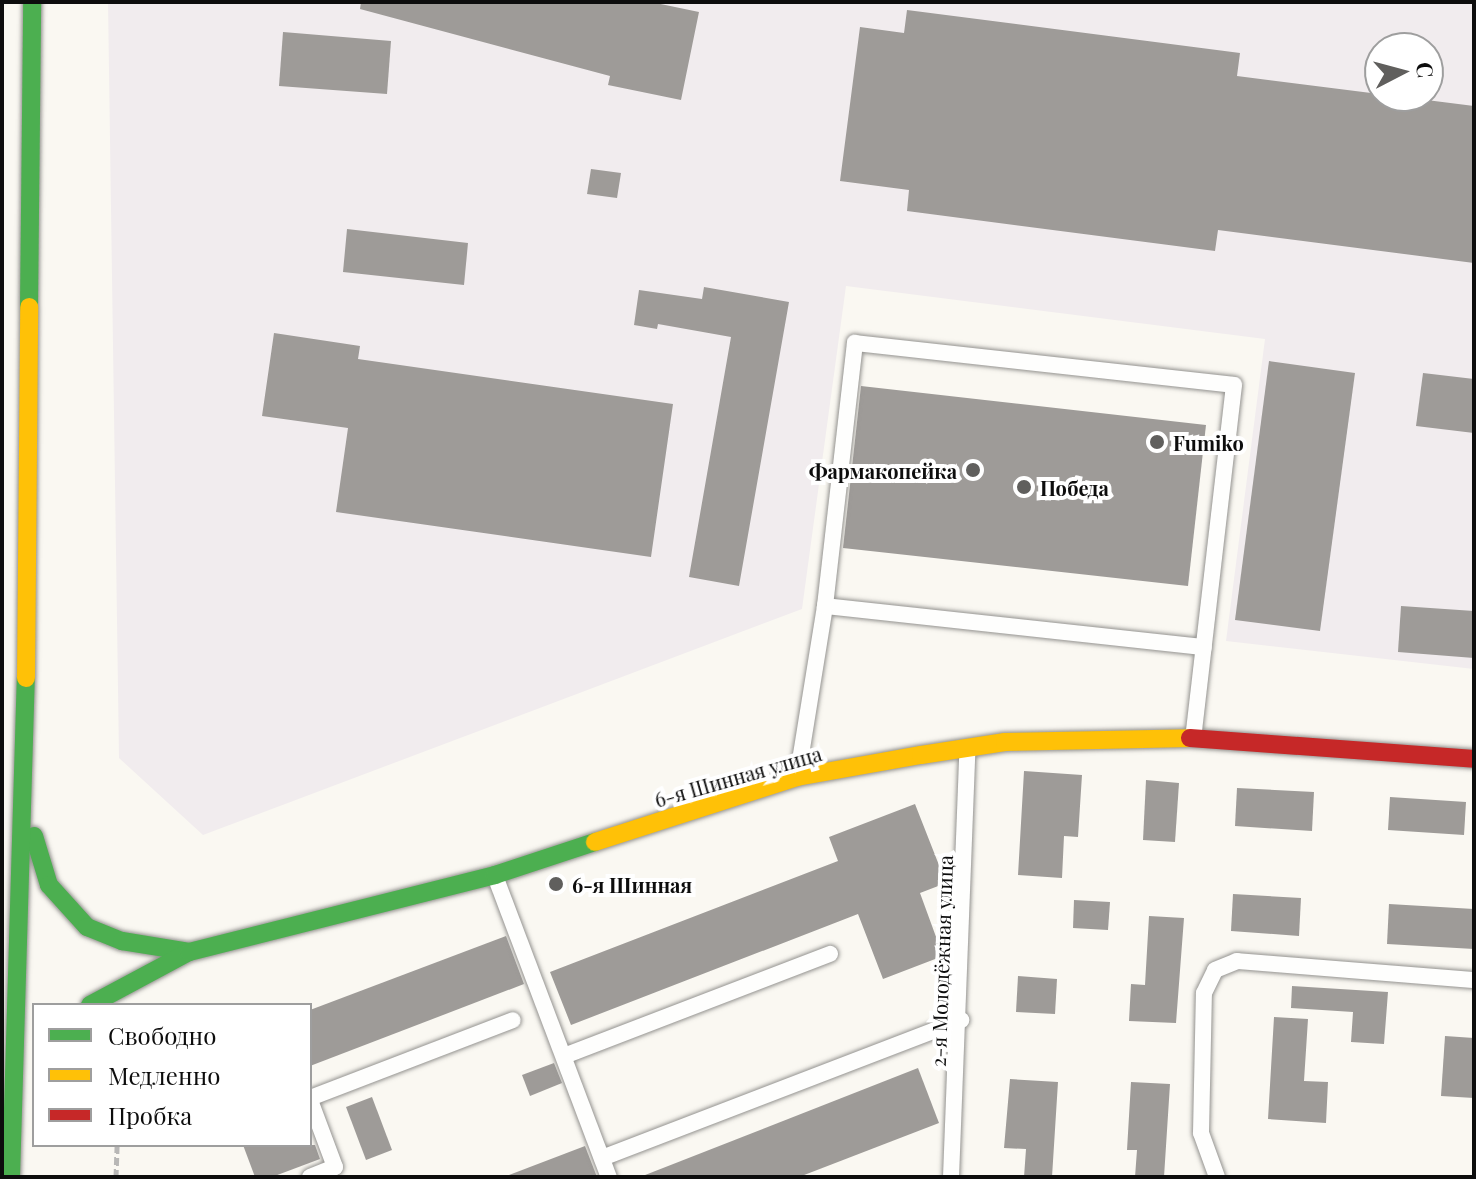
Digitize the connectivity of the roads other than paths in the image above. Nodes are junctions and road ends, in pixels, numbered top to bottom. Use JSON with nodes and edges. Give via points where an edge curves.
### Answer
{"nodes":[{"id":1,"x":32,"y":2,"type":"edge"},
{"id":2,"x":825,"y":606,"type":"junction"},
{"id":3,"x":1204,"y":647,"type":"junction"},
{"id":4,"x":1193,"y":738,"type":"junction"},
{"id":5,"x":968,"y":747,"type":"junction"},
{"id":6,"x":1474,"y":759,"type":"edge"},
{"id":7,"x":797,"y":777,"type":"junction"},
{"id":8,"x":25,"y":810,"type":"junction"},
{"id":9,"x":495,"y":875,"type":"junction"},
{"id":10,"x":189,"y":952,"type":"junction"},
{"id":11,"x":830,"y":954,"type":"dead end"},
{"id":12,"x":1474,"y":980,"type":"edge"},
{"id":13,"x":94,"y":1003,"type":"edge"},
{"id":14,"x":513,"y":1020,"type":"dead end"},
{"id":15,"x":961,"y":1020,"type":"junction"},
{"id":16,"x":564,"y":1056,"type":"junction"},
{"id":17,"x":32,"y":1072,"type":"edge"},
{"id":18,"x":312,"y":1098,"type":"edge"},
{"id":19,"x":312,"y":1104,"type":"edge"},
{"id":20,"x":10,"y":1115,"type":"junction"},
{"id":21,"x":602,"y":1158,"type":"junction"},
{"id":22,"x":11,"y":1177,"type":"edge"},
{"id":23,"x":310,"y":1177,"type":"edge"},
{"id":24,"x":609,"y":1177,"type":"edge"},
{"id":25,"x":951,"y":1177,"type":"edge"},
{"id":26,"x":1217,"y":1177,"type":"edge"}],
"edges":[{"from":1,"to":8,"type":"main road","via":[[22,337]]},
{"from":2,"to":3,"type":"lane"},
{"from":2,"to":3,"type":"lane","via":[[855,343],[1234,385]]},
{"from":2,"to":7,"type":"lane"},
{"from":3,"to":4,"type":"lane"},
{"from":4,"to":5,"type":"main road","name":"6-я Шинная улица","via":[[1078,738]]},
{"from":4,"to":6,"type":"main road","name":"6-я Шинная улица"},
{"from":5,"to":7,"type":"main road","name":"6-я Шинная улица"},
{"from":5,"to":15,"type":"lane","name":"2-я Молодёжная улица"},
{"from":7,"to":9,"type":"main road","name":"6-я Шинная улица"},
{"from":8,"to":10,"type":"main road","via":[[49,885],[87,927],[122,941]]},
{"from":8,"to":20,"type":"main road"},
{"from":9,"to":10,"type":"main road","name":"6-я Шинная улица"},
{"from":9,"to":16,"type":"lane"},
{"from":10,"to":13,"type":"main road","name":"6-я Шинная улица"},
{"from":11,"to":16,"type":"lane"},
{"from":12,"to":26,"type":"lane","via":[[1237,961],[1215,970],[1204,993],[1201,1133]]},
{"from":14,"to":18,"type":"lane"},
{"from":15,"to":21,"type":"lane"},
{"from":15,"to":25,"type":"lane","name":"2-я Молодёжная улица"},
{"from":16,"to":21,"type":"lane"},
{"from":17,"to":20,"type":"main road"},
{"from":19,"to":23,"type":"lane","via":[[335,1167]]},
{"from":20,"to":22,"type":"main road"},
{"from":21,"to":24,"type":"lane"}]}
